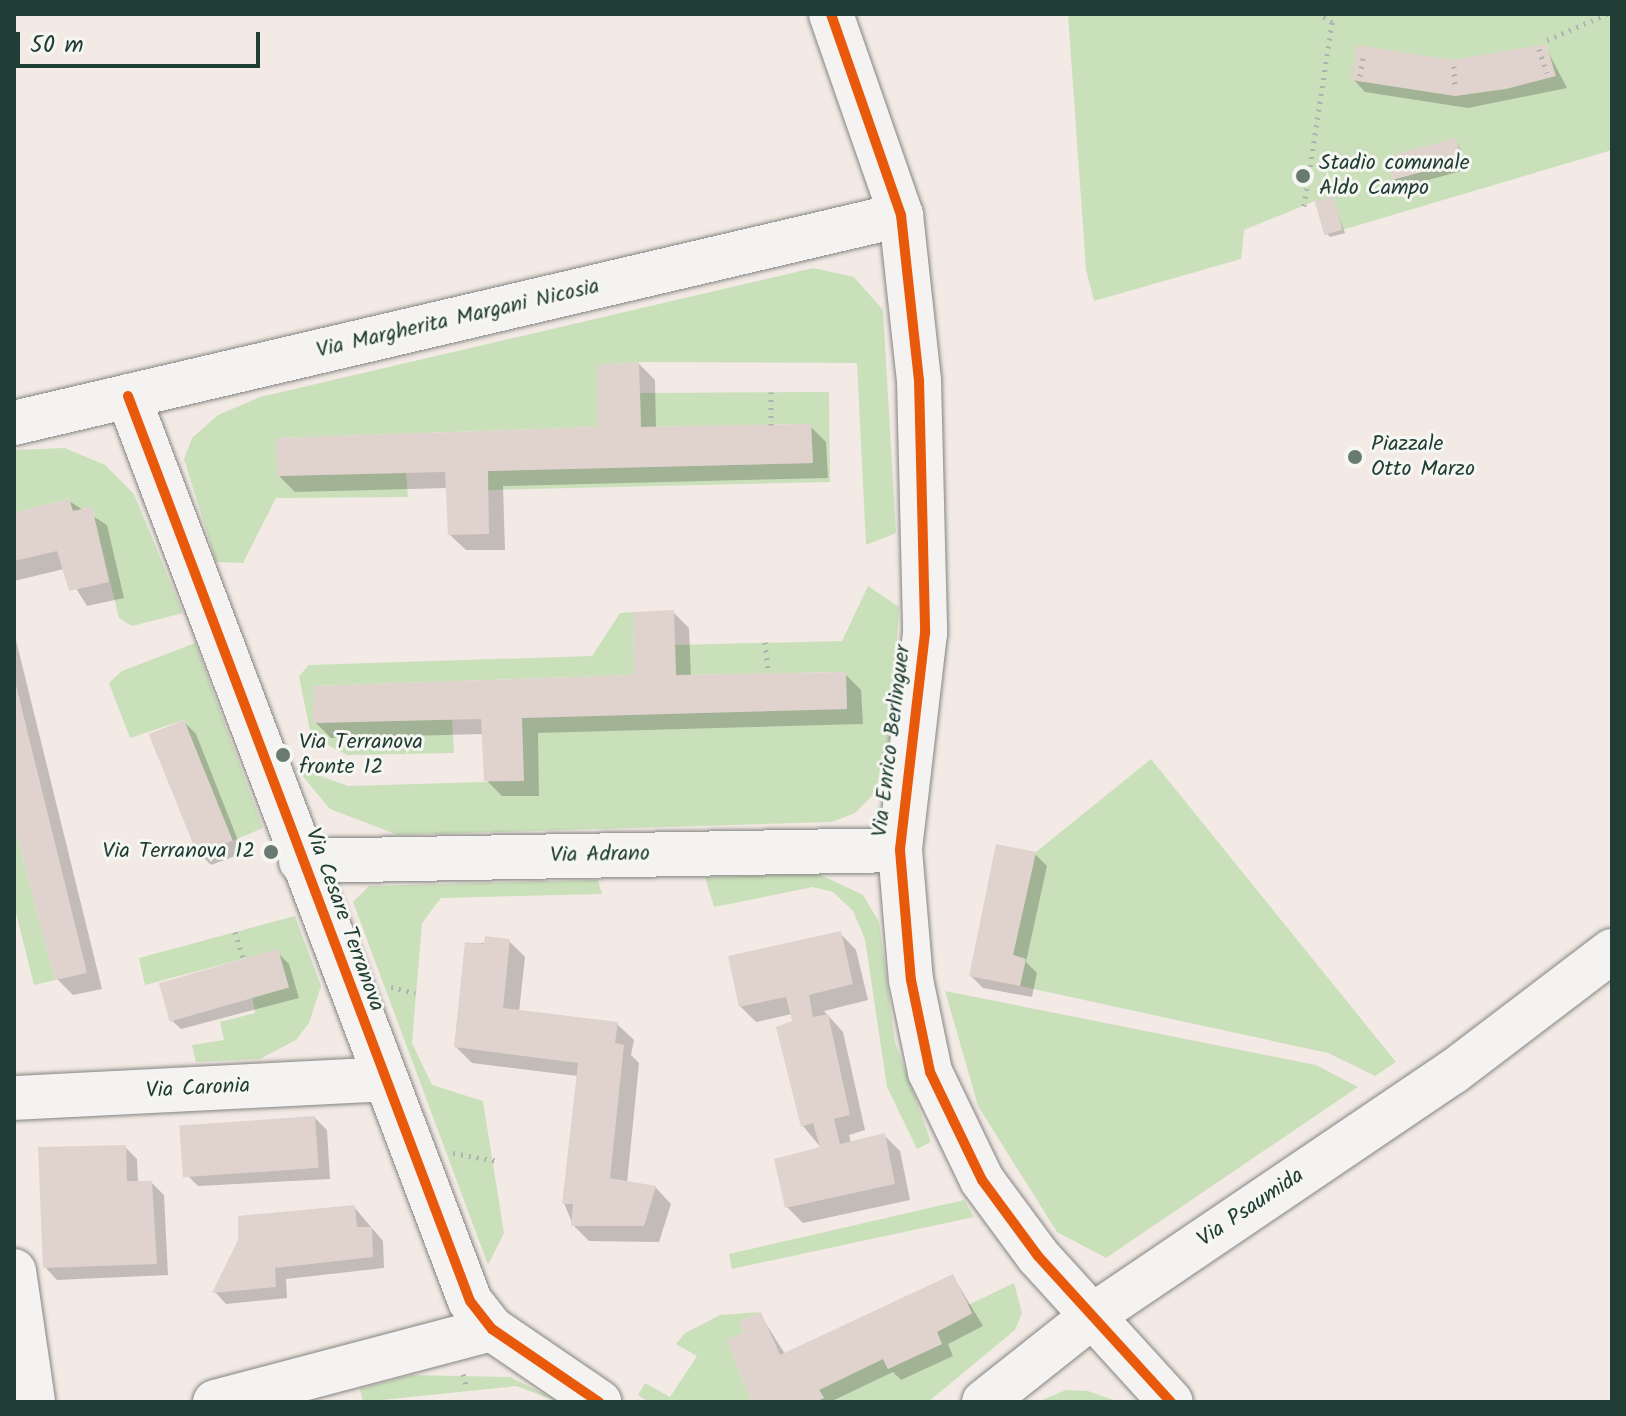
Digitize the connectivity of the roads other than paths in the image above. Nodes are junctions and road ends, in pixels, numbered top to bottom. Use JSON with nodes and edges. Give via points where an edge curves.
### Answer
{"nodes":[{"id":1,"x":831,"y":14,"type":"edge"},
{"id":2,"x":901,"y":215,"type":"junction"},
{"id":3,"x":128,"y":396,"type":"junction"},
{"id":4,"x":14,"y":423,"type":"edge"},
{"id":5,"x":900,"y":850,"type":"junction"},
{"id":6,"x":301,"y":861,"type":"junction"},
{"id":7,"x":1612,"y":951,"type":"edge"},
{"id":8,"x":1612,"y":973,"type":"edge"},
{"id":9,"x":1522,"y":1021,"type":"junction"},
{"id":10,"x":383,"y":1079,"type":"junction"},
{"id":11,"x":14,"y":1098,"type":"edge"},
{"id":12,"x":14,"y":1271,"type":"edge"},
{"id":13,"x":1095,"y":1314,"type":"junction"},
{"id":14,"x":492,"y":1329,"type":"junction"},
{"id":15,"x":33,"y":1402,"type":"edge"},
{"id":16,"x":215,"y":1402,"type":"edge"},
{"id":17,"x":599,"y":1402,"type":"edge"},
{"id":18,"x":984,"y":1402,"type":"edge"},
{"id":19,"x":1171,"y":1402,"type":"edge"}],
"edges":[{"from":1,"to":2,"type":"street","name":"Via Enrico Berlinguer"},
{"from":2,"to":3,"type":"street","name":"Via Margherita Margani Nicosia"},
{"from":2,"to":5,"type":"street","name":"Via Enrico Berlinguer","via":[[919,380],[925,633]]},
{"from":3,"to":4,"type":"street","name":"Via Margherita Margani Nicosia"},
{"from":3,"to":6,"type":"street","name":"Via Cesare Terranova"},
{"from":5,"to":6,"type":"street","name":"Via Adrano"},
{"from":5,"to":13,"type":"street","name":"Via Enrico Berlinguer","via":[[911,980],[930,1072],[955,1132],[1038,1256]]},
{"from":6,"to":10,"type":"street","name":"Via Cesare Terranova"},
{"from":7,"to":9,"type":"street"},
{"from":8,"to":9,"type":"street"},
{"from":9,"to":13,"type":"street","name":"Via Psaumida"},
{"from":10,"to":11,"type":"street","name":"Via Caronia"},
{"from":10,"to":14,"type":"street","name":"Via Cesare Terranova","via":[[470,1301]]},
{"from":12,"to":15,"type":"street"},
{"from":13,"to":18,"type":"street","name":"Via Psaumida"},
{"from":13,"to":19,"type":"street","name":"Via Enrico Berlinguer"},
{"from":14,"to":16,"type":"street"},
{"from":14,"to":17,"type":"street","name":"Via Cesare Terranova"}]}
